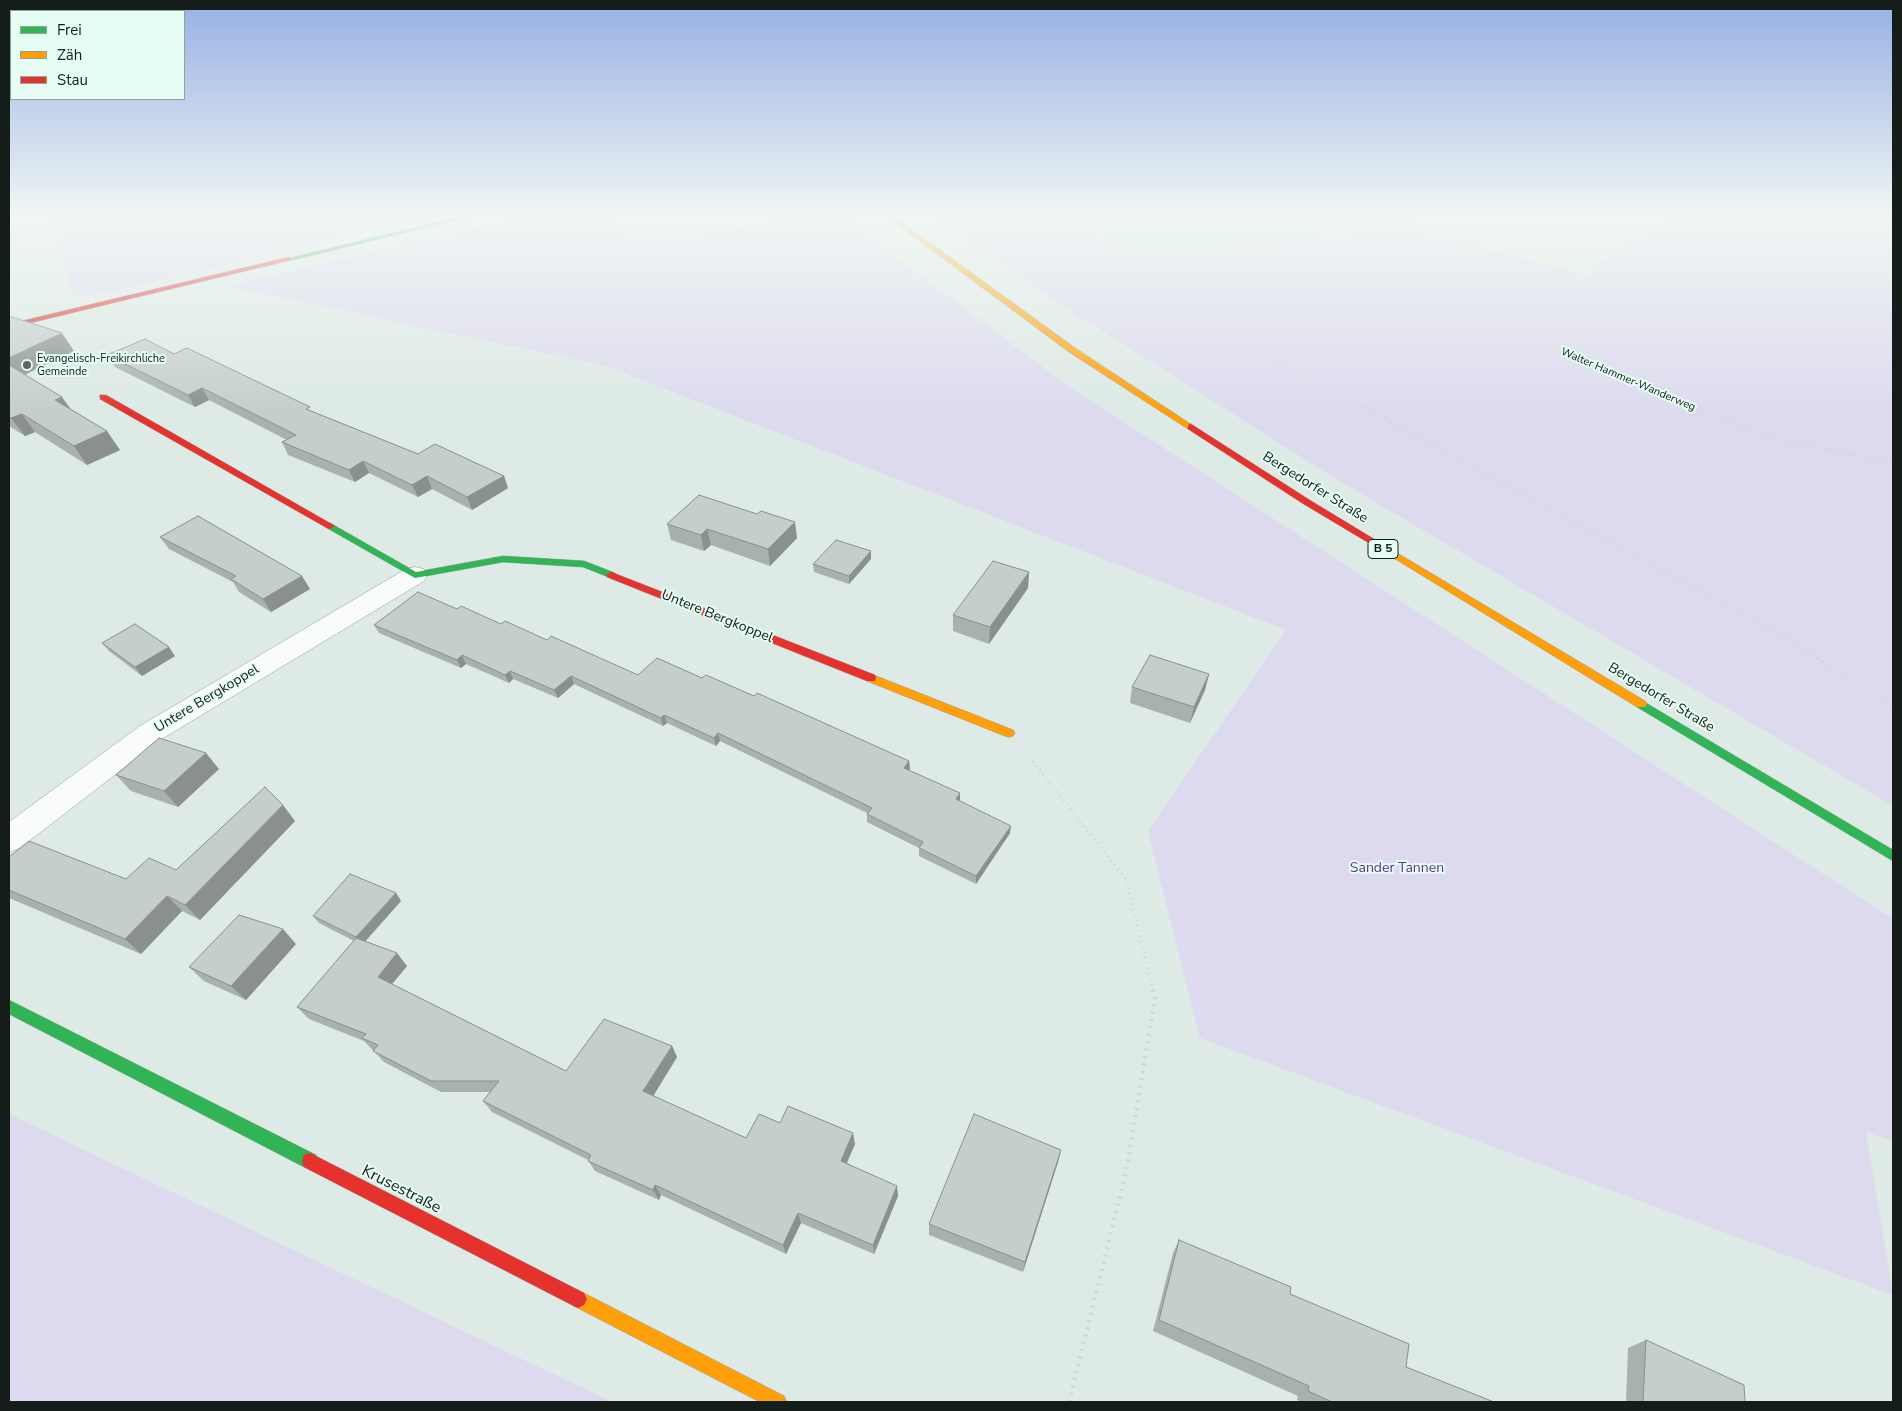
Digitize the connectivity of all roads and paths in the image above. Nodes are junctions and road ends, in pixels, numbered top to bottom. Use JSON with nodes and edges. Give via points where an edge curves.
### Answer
{"nodes":[{"id":1,"x":194,"y":282,"type":"edge"},
{"id":2,"x":977,"y":282,"type":"edge"},
{"id":3,"x":1198,"y":282,"type":"edge"},
{"id":4,"x":1750,"y":282,"type":"edge"},
{"id":5,"x":1768,"y":298,"type":"junction"},
{"id":6,"x":1306,"y":314,"type":"junction"},
{"id":7,"x":1703,"y":315,"type":"junction"},
{"id":8,"x":1893,"y":316,"type":"edge"},
{"id":9,"x":9,"y":326,"type":"edge"},
{"id":10,"x":1782,"y":357,"type":"dead end"},
{"id":11,"x":1584,"y":359,"type":"junction"},
{"id":12,"x":103,"y":397,"type":"dead end"},
{"id":13,"x":1893,"y":461,"type":"edge"},
{"id":14,"x":415,"y":575,"type":"junction"},
{"id":15,"x":1893,"y":708,"type":"edge"},
{"id":16,"x":1009,"y":733,"type":"joint"},
{"id":17,"x":9,"y":839,"type":"edge"},
{"id":18,"x":1893,"y":856,"type":"edge"},
{"id":19,"x":9,"y":1007,"type":"edge"},
{"id":20,"x":778,"y":1402,"type":"edge"},
{"id":21,"x":1069,"y":1402,"type":"edge"}],
"edges":[{"from":1,"to":9,"type":"street"},
{"from":2,"to":18,"type":"street","name":"Bergedorfer Straße","number":"B 5","via":[[1072,350],[1305,501]]},
{"from":3,"to":6,"type":"path","name":"Walter Hammer-Wanderweg"},
{"from":4,"to":5,"type":"path"},
{"from":5,"to":7,"type":"path"},
{"from":5,"to":8,"type":"path","via":[[1806,293]]},
{"from":6,"to":11,"type":"path","name":"Walter Hammer-Wanderweg","via":[[1482,332],[1531,340]]},
{"from":6,"to":15,"type":"path","via":[[1269,314],[1252,319],[1240,328],[1237,339],[1788,639]]},
{"from":7,"to":10,"type":"path"},
{"from":7,"to":11,"type":"path"},
{"from":11,"to":13,"type":"path","name":"Walter Hammer-Wanderweg","via":[[1685,405],[1765,436]]},
{"from":12,"to":14,"type":"street"},
{"from":14,"to":16,"type":"street","name":"Untere Bergkoppel","via":[[503,559],[584,564]]},
{"from":14,"to":17,"type":"street","name":"Untere Bergkoppel","via":[[150,733]]},
{"from":16,"to":21,"type":"path","via":[[1126,879],[1155,998],[1126,1172]]},
{"from":19,"to":20,"type":"street","name":"Krusestraße"}]}
